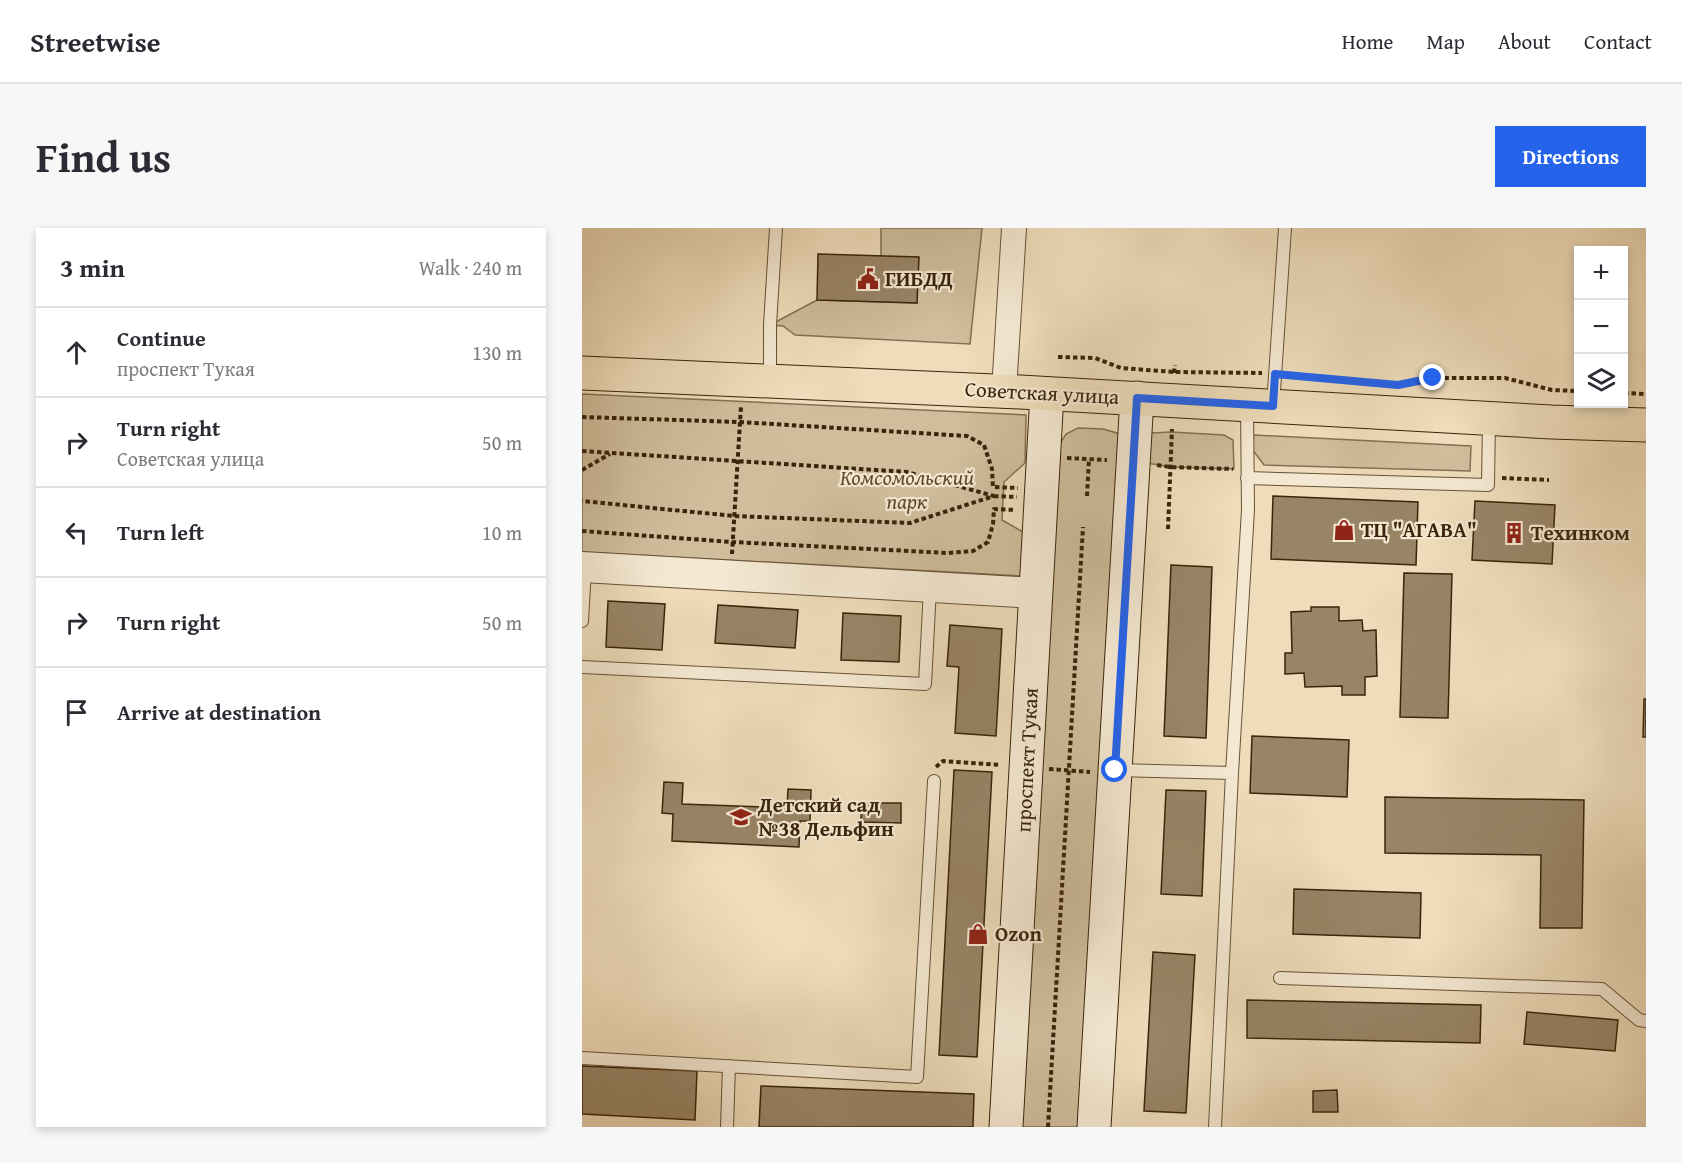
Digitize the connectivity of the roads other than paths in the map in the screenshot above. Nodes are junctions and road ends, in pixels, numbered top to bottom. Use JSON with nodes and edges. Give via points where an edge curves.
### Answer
{"nodes":[{"id":1,"x":777,"y":228,"type":"edge"},
{"id":2,"x":1014,"y":228,"type":"edge"},
{"id":3,"x":1285,"y":228,"type":"edge"},
{"id":4,"x":582,"y":373,"type":"edge"},
{"id":5,"x":770,"y":381,"type":"junction"},
{"id":6,"x":1005,"y":391,"type":"junction"},
{"id":7,"x":1047,"y":393,"type":"junction"},
{"id":8,"x":1137,"y":398,"type":"junction"},
{"id":9,"x":1260,"y":405,"type":"junction"},
{"id":10,"x":1489,"y":418,"type":"junction"},
{"id":11,"x":1646,"y":425,"type":"edge"},
{"id":12,"x":1247,"y":478,"type":"junction"},
{"id":13,"x":583,"y":567,"type":"edge"},
{"id":14,"x":930,"y":587,"type":"junction"},
{"id":15,"x":1036,"y":593,"type":"junction"},
{"id":16,"x":582,"y":621,"type":"edge"},
{"id":17,"x":582,"y":666,"type":"edge"},
{"id":18,"x":1115,"y":770,"type":"junction"},
{"id":19,"x":1232,"y":773,"type":"junction"},
{"id":20,"x":934,"y":781,"type":"road end"},
{"id":21,"x":1280,"y":978,"type":"dead end"},
{"id":22,"x":1646,"y":1021,"type":"edge"},
{"id":23,"x":582,"y":1058,"type":"edge"},
{"id":24,"x":729,"y":1066,"type":"junction"},
{"id":25,"x":727,"y":1127,"type":"edge"},
{"id":26,"x":1006,"y":1127,"type":"edge"},
{"id":27,"x":1094,"y":1127,"type":"edge"},
{"id":28,"x":1215,"y":1127,"type":"edge"}],
"edges":[{"from":1,"to":5,"type":"lane"},
{"from":2,"to":6,"type":"street"},
{"from":3,"to":9,"type":"lane","via":[[1275,374]]},
{"from":4,"to":5,"type":"main road","name":"Советская улица"},
{"from":5,"to":6,"type":"main road","name":"Советская улица"},
{"from":6,"to":7,"type":"main road","name":"Советская улица"},
{"from":7,"to":8,"type":"main road","name":"Советская улица"},
{"from":7,"to":15,"type":"main road","name":"проспект Тукая"},
{"from":8,"to":9,"type":"main road","name":"Советская улица"},
{"from":8,"to":18,"type":"main road"},
{"from":9,"to":10,"type":"main road","name":"Советская улица"},
{"from":9,"to":12,"type":"lane"},
{"from":10,"to":11,"type":"main road","name":"Советская улица"},
{"from":10,"to":12,"type":"lane","via":[[1488,485]]},
{"from":12,"to":19,"type":"lane"},
{"from":13,"to":14,"type":"street"},
{"from":13,"to":16,"type":"lane"},
{"from":14,"to":15,"type":"street"},
{"from":14,"to":17,"type":"lane","via":[[925,684]]},
{"from":15,"to":26,"type":"main road","name":"проспект Тукая"},
{"from":18,"to":19,"type":"lane"},
{"from":18,"to":27,"type":"main road"},
{"from":19,"to":28,"type":"lane"},
{"from":20,"to":24,"type":"lane","via":[[917,1077]]},
{"from":21,"to":22,"type":"lane","via":[[1602,989]]},
{"from":23,"to":24,"type":"lane"},
{"from":24,"to":25,"type":"lane"}]}
